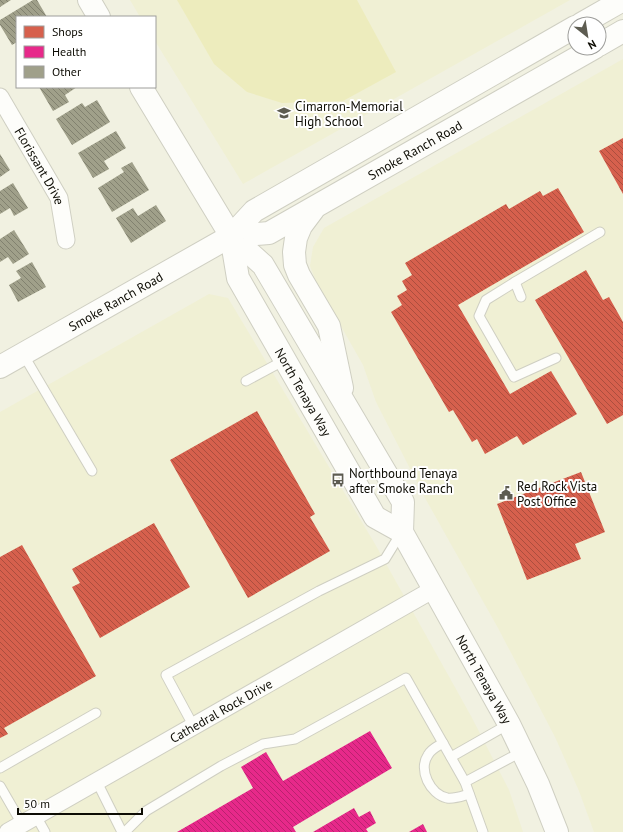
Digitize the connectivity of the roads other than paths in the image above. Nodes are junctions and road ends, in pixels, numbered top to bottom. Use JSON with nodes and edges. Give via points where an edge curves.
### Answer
{"nodes":[{"id":1,"x":623,"y":0,"type":"edge"},
{"id":2,"x":595,"y":16,"type":"edge"},
{"id":3,"x":623,"y":31,"type":"edge"},
{"id":4,"x":567,"y":33,"type":"edge"},
{"id":5,"x":607,"y":40,"type":"edge"},
{"id":6,"x":580,"y":56,"type":"edge"},
{"id":7,"x":142,"y":88,"type":"edge"},
{"id":8,"x":0,"y":97,"type":"edge"},
{"id":9,"x":315,"y":206,"type":"junction"},
{"id":10,"x":600,"y":232,"type":"dead end"},
{"id":11,"x":231,"y":236,"type":"junction"},
{"id":12,"x":66,"y":240,"type":"dead end"},
{"id":13,"x":514,"y":282,"type":"junction"},
{"id":14,"x":522,"y":297,"type":"dead end"},
{"id":15,"x":23,"y":354,"type":"junction"},
{"id":16,"x":556,"y":358,"type":"dead end"},
{"id":17,"x":284,"y":360,"type":"junction"},
{"id":18,"x":0,"y":367,"type":"edge"},
{"id":19,"x":246,"y":381,"type":"dead end"},
{"id":20,"x":346,"y":405,"type":"junction"},
{"id":21,"x":92,"y":470,"type":"dead end"},
{"id":22,"x":402,"y":532,"type":"junction"},
{"id":23,"x":434,"y":589,"type":"junction"},
{"id":24,"x":96,"y":714,"type":"dead end"},
{"id":25,"x":508,"y":724,"type":"junction"},
{"id":26,"x":194,"y":727,"type":"junction"},
{"id":27,"x":442,"y":743,"type":"junction"},
{"id":28,"x":523,"y":751,"type":"junction"},
{"id":29,"x":451,"y":757,"type":"junction"},
{"id":30,"x":0,"y":768,"type":"edge"},
{"id":31,"x":97,"y":782,"type":"junction"},
{"id":32,"x":464,"y":782,"type":"junction"},
{"id":33,"x":0,"y":786,"type":"edge"},
{"id":34,"x":469,"y":794,"type":"junction"},
{"id":35,"x":22,"y":824,"type":"edge"},
{"id":36,"x":46,"y":832,"type":"edge"},
{"id":37,"x":123,"y":832,"type":"edge"},
{"id":38,"x":483,"y":832,"type":"edge"},
{"id":39,"x":556,"y":832,"type":"edge"}],
"edges":[{"from":1,"to":2,"type":"main road"},
{"from":3,"to":5,"type":"main road"},
{"from":4,"to":11,"type":"main road","name":"Smoke Ranch Road","via":[[254,211]]},
{"from":6,"to":9,"type":"main road","name":"Smoke Ranch Road"},
{"from":7,"to":11,"type":"main road","name":"North Tenaya Way"},
{"from":8,"to":12,"type":"street","name":"Florissant Drive","via":[[59,198]]},
{"from":9,"to":11,"type":"main road","name":"Smoke Ranch Road","via":[[269,232]]},
{"from":9,"to":20,"type":"main road","via":[[296,238],[295,265],[329,326]]},
{"from":10,"to":13,"type":"lane"},
{"from":11,"to":15,"type":"main road","name":"Smoke Ranch Road"},
{"from":11,"to":17,"type":"main road","name":"North Tenaya Way","via":[[238,278]]},
{"from":11,"to":20,"type":"main road","name":"North Tenaya Way","via":[[263,265]]},
{"from":13,"to":14,"type":"lane"},
{"from":13,"to":16,"type":"lane","via":[[486,300],[479,316],[514,377]]},
{"from":15,"to":18,"type":"main road","name":"Smoke Ranch Road"},
{"from":15,"to":21,"type":"lane"},
{"from":17,"to":19,"type":"lane"},
{"from":17,"to":22,"type":"main road","name":"North Tenaya Way","via":[[375,517]]},
{"from":20,"to":22,"type":"main road","name":"North Tenaya Way","via":[[403,502]]},
{"from":22,"to":23,"type":"main road","name":"North Tenaya Way"},
{"from":22,"to":26,"type":"lane","via":[[385,559],[319,591],[166,675]]},
{"from":23,"to":25,"type":"main road","name":"North Tenaya Way"},
{"from":23,"to":26,"type":"street","name":"Cathedral Rock Drive"},
{"from":24,"to":30,"type":"lane"},
{"from":25,"to":28,"type":"main road","name":"North Tenaya Way"},
{"from":25,"to":29,"type":"lane"},
{"from":26,"to":31,"type":"street","name":"Cathedral Rock Drive"},
{"from":27,"to":29,"type":"lane"},
{"from":27,"to":34,"type":"lane","via":[[427,755],[425,765],[428,783],[438,794],[447,798]]},
{"from":27,"to":37,"type":"lane","via":[[406,678],[295,739],[263,744],[221,766],[146,811]]},
{"from":28,"to":32,"type":"lane"},
{"from":28,"to":39,"type":"main road","name":"North Tenaya Way"},
{"from":29,"to":32,"type":"lane"},
{"from":31,"to":35,"type":"street","name":"Cathedral Rock Drive"},
{"from":31,"to":37,"type":"lane"},
{"from":32,"to":34,"type":"lane"},
{"from":33,"to":35,"type":"lane"},
{"from":34,"to":38,"type":"lane"},
{"from":35,"to":36,"type":"lane"}]}
